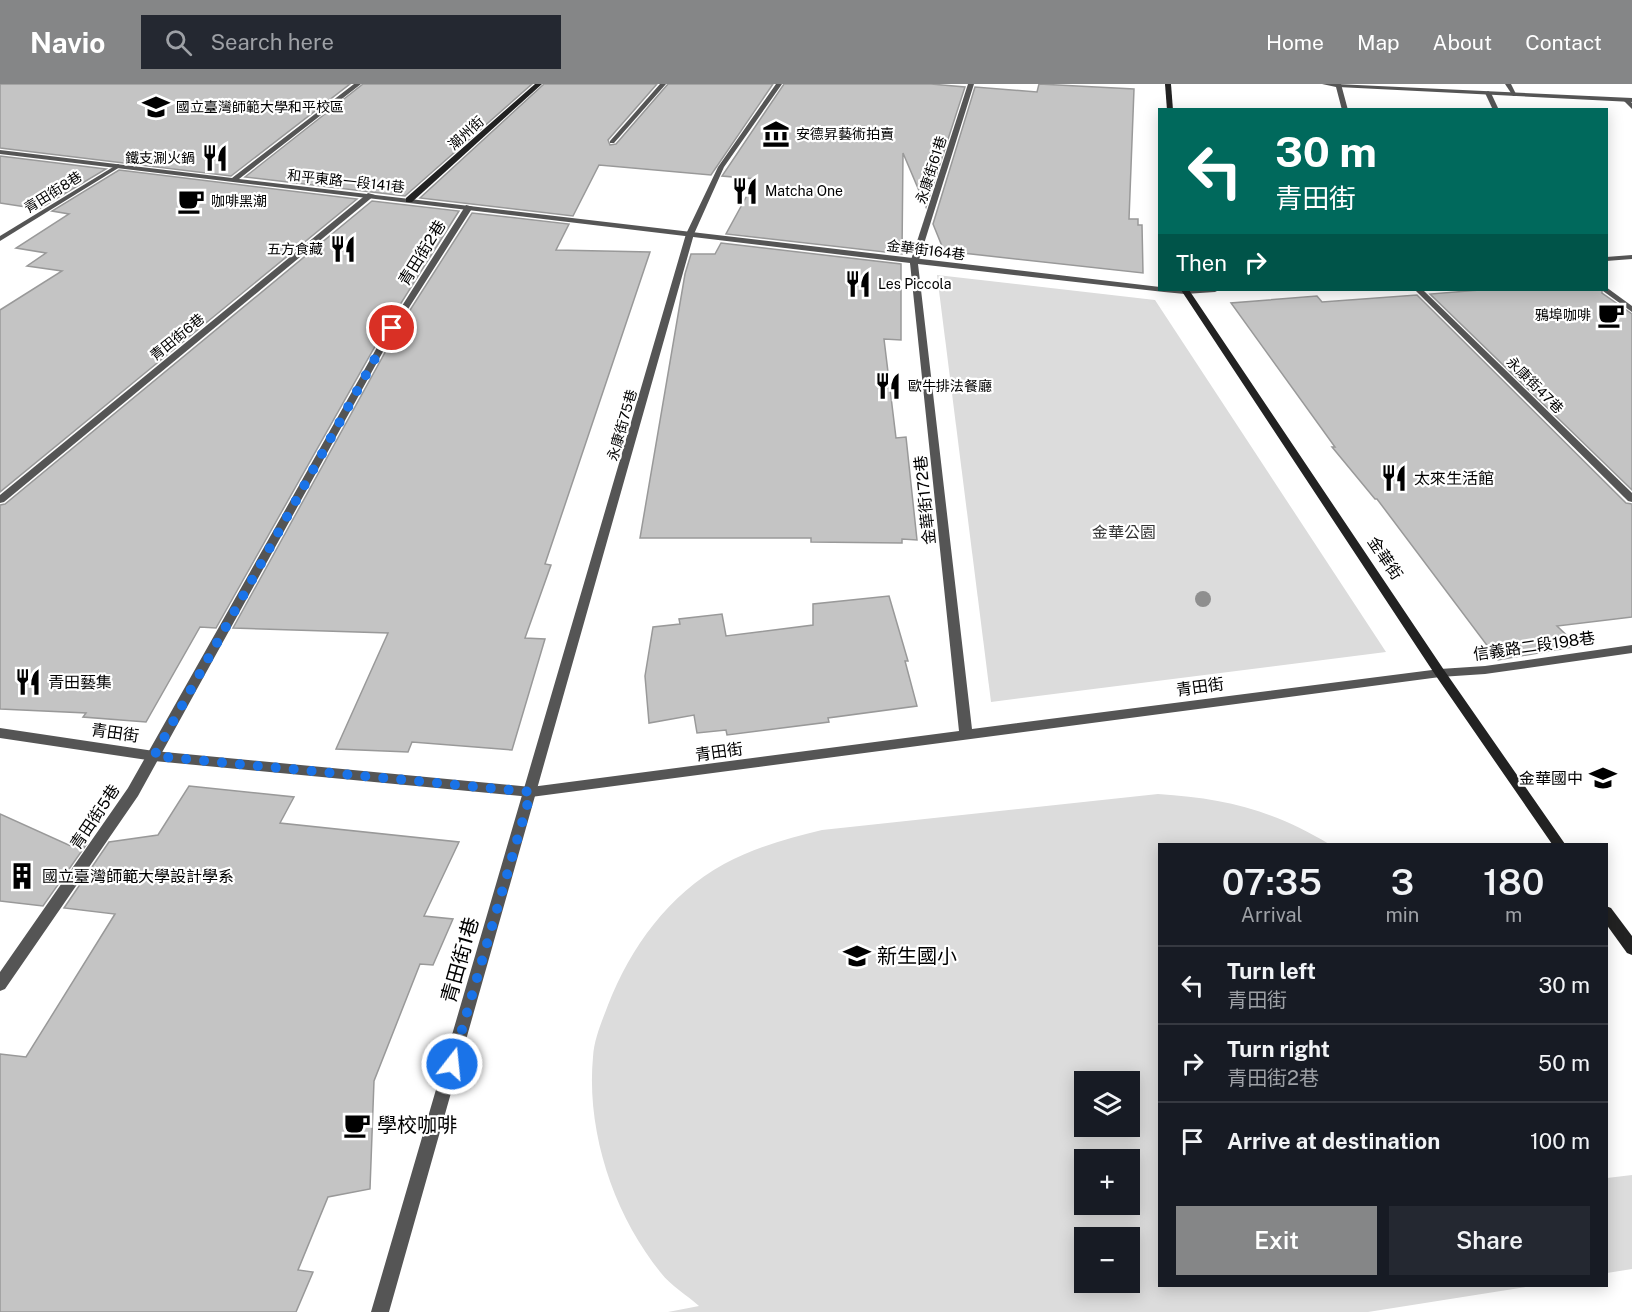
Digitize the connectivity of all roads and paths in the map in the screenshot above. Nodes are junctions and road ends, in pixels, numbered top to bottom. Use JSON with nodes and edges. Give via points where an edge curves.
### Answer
{"nodes":[{"id":1,"x":358,"y":84,"type":"edge"},
{"id":2,"x":538,"y":84,"type":"edge"},
{"id":3,"x":663,"y":84,"type":"edge"},
{"id":4,"x":779,"y":84,"type":"edge"},
{"id":5,"x":971,"y":84,"type":"edge"},
{"id":6,"x":1168,"y":84,"type":"edge"},
{"id":7,"x":1325,"y":84,"type":"edge"},
{"id":8,"x":1338,"y":84,"type":"edge"},
{"id":9,"x":1508,"y":84,"type":"edge"},
{"id":10,"x":1488,"y":93,"type":"junction"},
{"id":11,"x":1515,"y":95,"type":"junction"},
{"id":12,"x":1629,"y":100,"type":"edge"},
{"id":13,"x":1632,"y":107,"type":"edge"},
{"id":14,"x":1170,"y":108,"type":"edge"},
{"id":15,"x":1344,"y":108,"type":"edge"},
{"id":16,"x":1495,"y":108,"type":"edge"},
{"id":17,"x":612,"y":142,"type":"dead end"},
{"id":18,"x":0,"y":152,"type":"edge"},
{"id":19,"x":118,"y":166,"type":"junction"},
{"id":20,"x":232,"y":181,"type":"junction"},
{"id":21,"x":371,"y":195,"type":"junction"},
{"id":22,"x":409,"y":200,"type":"junction"},
{"id":23,"x":469,"y":207,"type":"junction"},
{"id":24,"x":690,"y":234,"type":"junction"},
{"id":25,"x":0,"y":239,"type":"edge"},
{"id":26,"x":1632,"y":257,"type":"edge"},
{"id":27,"x":1608,"y":259,"type":"edge"},
{"id":28,"x":914,"y":263,"type":"junction"},
{"id":29,"x":1158,"y":289,"type":"edge"},
{"id":30,"x":1185,"y":291,"type":"edge"},
{"id":31,"x":1420,"y":291,"type":"edge"},
{"id":32,"x":1608,"y":291,"type":"edge"},
{"id":33,"x":1632,"y":310,"type":"edge"},
{"id":34,"x":0,"y":500,"type":"edge"},
{"id":35,"x":1632,"y":500,"type":"edge"},
{"id":36,"x":1632,"y":649,"type":"edge"},
{"id":37,"x":1440,"y":673,"type":"junction"},
{"id":38,"x":0,"y":733,"type":"edge"},
{"id":39,"x":966,"y":735,"type":"junction"},
{"id":40,"x":154,"y":756,"type":"junction"},
{"id":41,"x":531,"y":792,"type":"junction"},
{"id":42,"x":1558,"y":843,"type":"edge"},
{"id":43,"x":1608,"y":915,"type":"edge"},
{"id":44,"x":1632,"y":948,"type":"edge"},
{"id":45,"x":0,"y":984,"type":"edge"},
{"id":46,"x":380,"y":1312,"type":"edge"}],
"edges":[{"from":1,"to":20,"type":"street"},
{"from":2,"to":22,"type":"street","name":"潮州街"},
{"from":3,"to":17,"type":"street"},
{"from":4,"to":24,"type":"street","name":"永康街75巷","via":[[721,167]]},
{"from":5,"to":28,"type":"street","name":"永康街61巷"},
{"from":6,"to":14,"type":"street"},
{"from":7,"to":8,"type":"street"},
{"from":8,"to":10,"type":"street"},
{"from":8,"to":15,"type":"street"},
{"from":9,"to":11,"type":"street"},
{"from":10,"to":11,"type":"street"},
{"from":10,"to":16,"type":"street"},
{"from":11,"to":12,"type":"street"},
{"from":12,"to":13,"type":"street"},
{"from":18,"to":19,"type":"street","name":"和平東路一段141巷"},
{"from":19,"to":20,"type":"street","name":"和平東路一段141巷"},
{"from":19,"to":25,"type":"street","name":"青田街8巷"},
{"from":20,"to":21,"type":"street","name":"和平東路一段141巷"},
{"from":21,"to":22,"type":"street","name":"和平東路一段141巷"},
{"from":21,"to":34,"type":"street","name":"青田街6巷"},
{"from":22,"to":23,"type":"street","name":"和平東路一段141巷"},
{"from":23,"to":24,"type":"street","name":"和平東路一段141巷"},
{"from":23,"to":40,"type":"street","name":"青田街2巷","via":[[392,328]]},
{"from":24,"to":28,"type":"street","name":"金華街164巷"},
{"from":24,"to":41,"type":"street","name":"永康街75巷"},
{"from":26,"to":27,"type":"street"},
{"from":28,"to":29,"type":"street","name":"金華街164巷"},
{"from":28,"to":39,"type":"street","name":"金華街172巷"},
{"from":30,"to":37,"type":"street","name":"金華街"},
{"from":31,"to":35,"type":"street","name":"永康街47巷"},
{"from":32,"to":33,"type":"street"},
{"from":36,"to":37,"type":"street","name":"信義路二段198巷"},
{"from":37,"to":39,"type":"street","name":"青田街"},
{"from":37,"to":42,"type":"street","name":"金華街"},
{"from":38,"to":40,"type":"street","name":"青田街"},
{"from":39,"to":41,"type":"street","name":"青田街"},
{"from":40,"to":41,"type":"street","name":"青田街"},
{"from":40,"to":45,"type":"street","name":"青田街5巷"},
{"from":41,"to":46,"type":"street","name":"青田街1巷"},
{"from":43,"to":44,"type":"street"}]}
